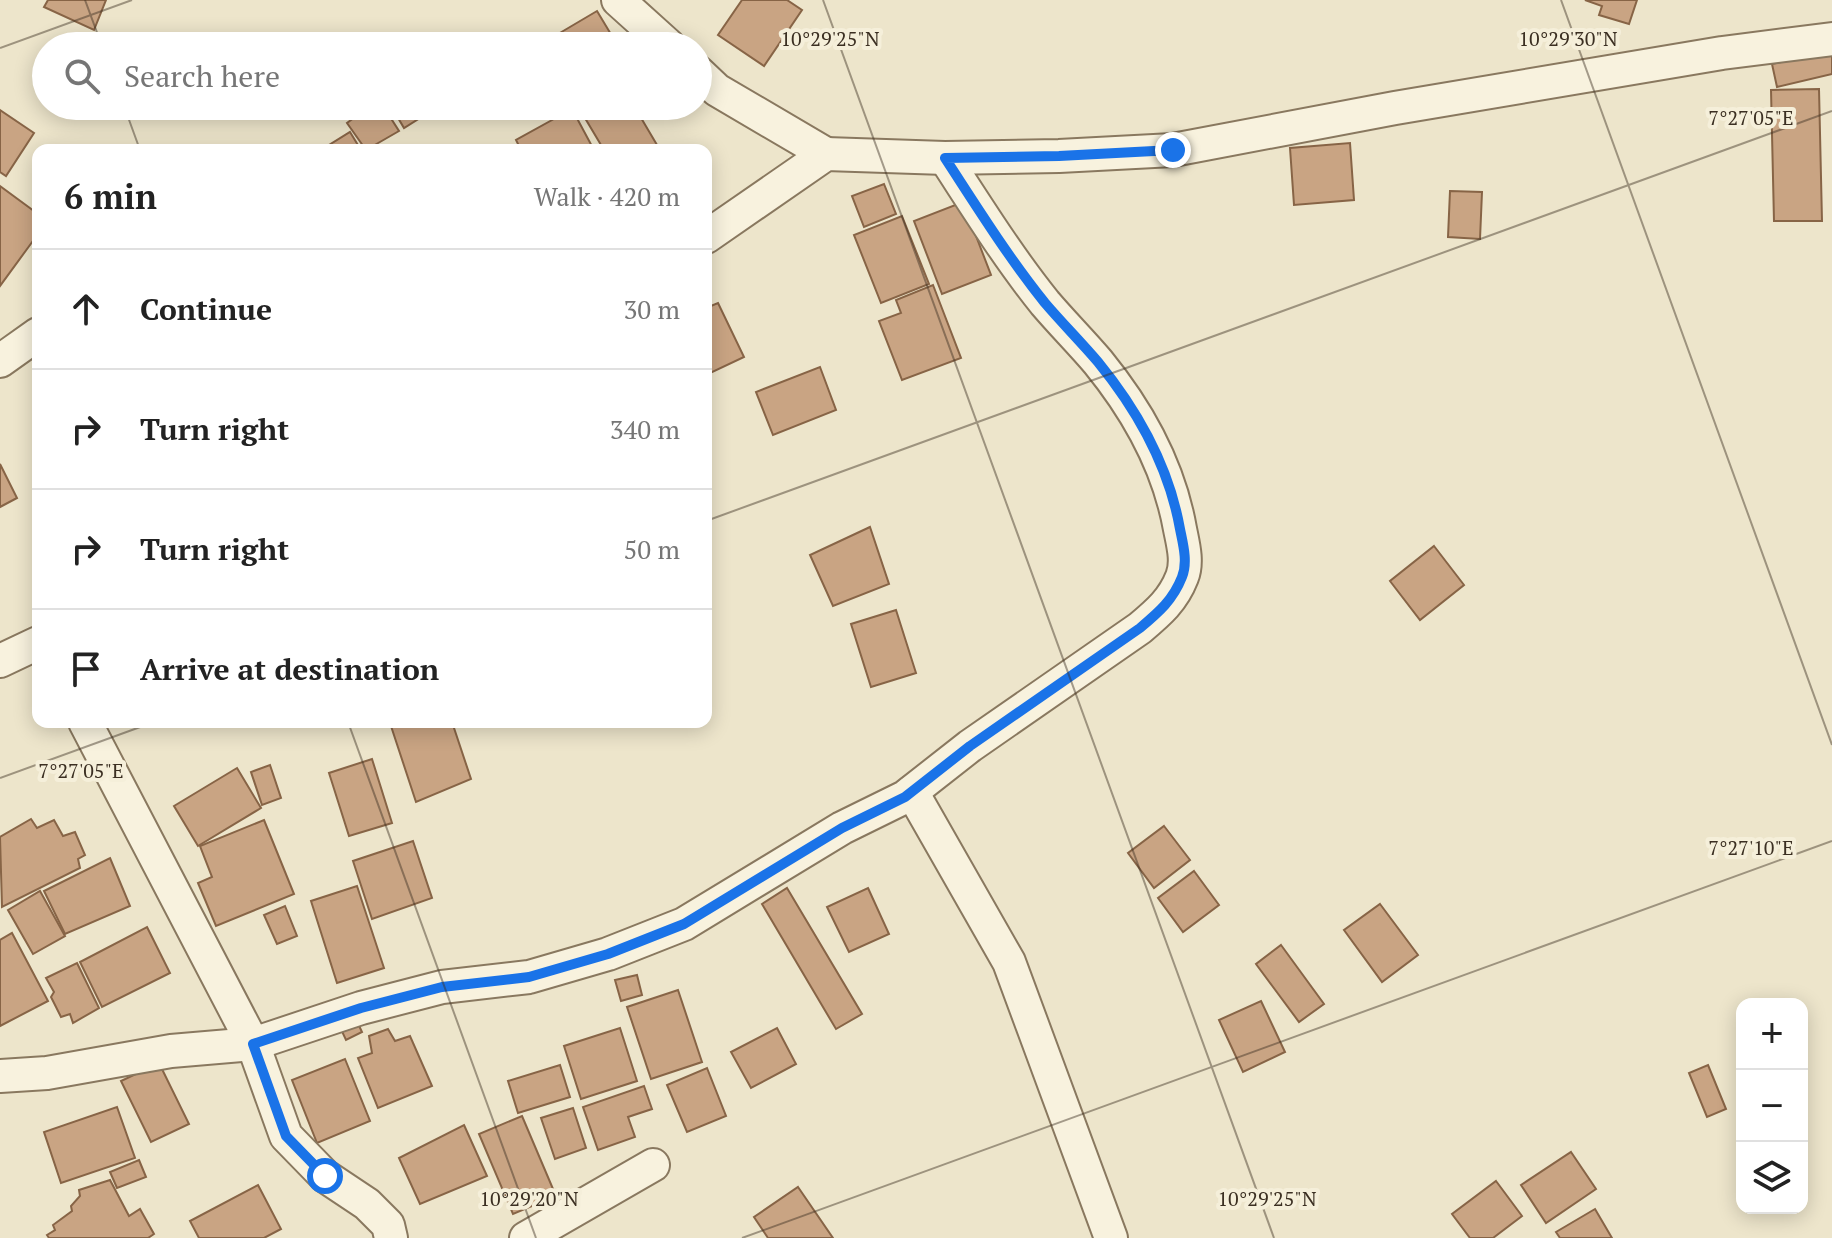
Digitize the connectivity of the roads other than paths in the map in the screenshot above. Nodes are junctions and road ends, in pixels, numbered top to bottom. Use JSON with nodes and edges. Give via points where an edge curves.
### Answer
{"nodes":[{"id":1,"x":618,"y":0,"type":"edge"},
{"id":2,"x":653,"y":32,"type":"edge"},
{"id":3,"x":1832,"y":39,"type":"edge"},
{"id":4,"x":712,"y":85,"type":"edge"},
{"id":5,"x":826,"y":154,"type":"junction"},
{"id":6,"x":945,"y":158,"type":"junction"},
{"id":7,"x":712,"y":233,"type":"edge"},
{"id":8,"x":32,"y":338,"type":"edge"},
{"id":9,"x":0,"y":361,"type":"edge"},
{"id":10,"x":32,"y":648,"type":"edge"},
{"id":11,"x":0,"y":661,"type":"edge"},
{"id":12,"x":88,"y":728,"type":"edge"},
{"id":13,"x":912,"y":792,"type":"junction"},
{"id":14,"x":253,"y":1044,"type":"junction"},
{"id":15,"x":0,"y":1076,"type":"edge"},
{"id":16,"x":653,"y":1165,"type":"dead end"},
{"id":17,"x":391,"y":1238,"type":"edge"},
{"id":18,"x":526,"y":1238,"type":"edge"},
{"id":19,"x":1111,"y":1238,"type":"edge"}],
"edges":[{"from":1,"to":2,"type":"street"},
{"from":3,"to":6,"type":"street","via":[[1691,58],[1173,150]]},
{"from":4,"to":5,"type":"street"},
{"from":5,"to":6,"type":"street"},
{"from":5,"to":7,"type":"street"},
{"from":6,"to":13,"type":"street","via":[[1007,251],[1136,413],[1175,504],[1184,564],[1166,606],[1140,628]]},
{"from":8,"to":9,"type":"street"},
{"from":10,"to":11,"type":"street"},
{"from":12,"to":14,"type":"street"},
{"from":13,"to":14,"type":"street","via":[[684,924],[608,954],[529,977],[442,987]]},
{"from":13,"to":19,"type":"street","via":[[1009,962]]},
{"from":14,"to":15,"type":"street"},
{"from":14,"to":17,"type":"street","via":[[286,1136],[325,1176],[367,1204],[388,1225]]},
{"from":16,"to":18,"type":"street"}]}
